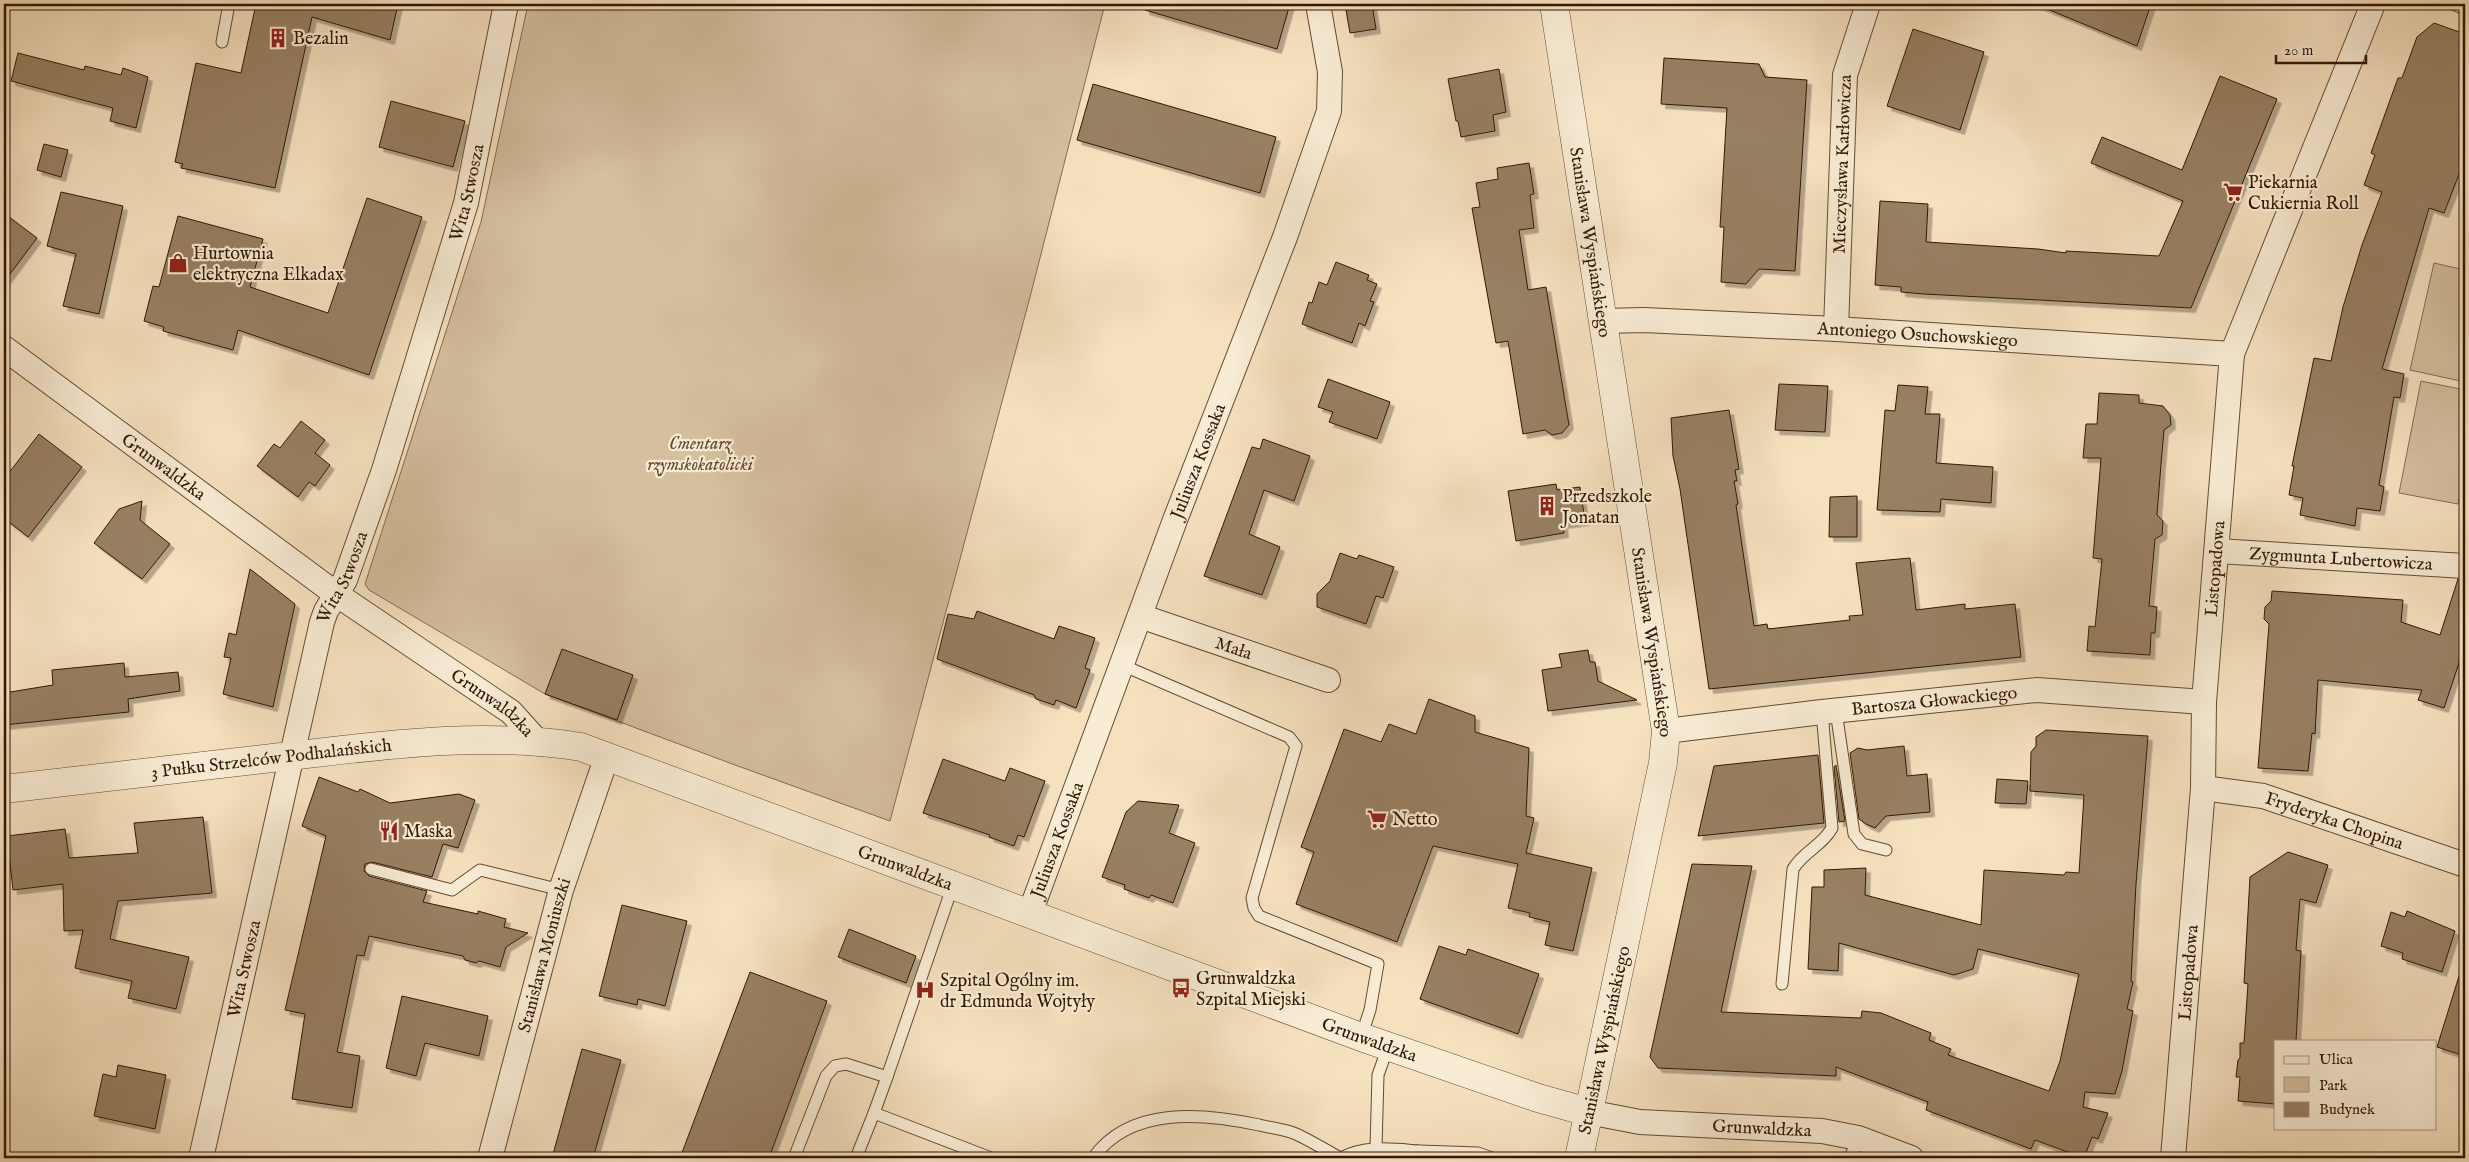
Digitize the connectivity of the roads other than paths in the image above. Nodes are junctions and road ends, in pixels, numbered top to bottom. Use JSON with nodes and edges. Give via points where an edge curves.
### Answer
{"nodes":[{"id":1,"x":229,"y":4,"type":"edge"},
{"id":2,"x":506,"y":4,"type":"edge"},
{"id":3,"x":1318,"y":4,"type":"edge"},
{"id":4,"x":1554,"y":4,"type":"edge"},
{"id":5,"x":1868,"y":4,"type":"edge"},
{"id":6,"x":2373,"y":4,"type":"edge"},
{"id":7,"x":2453,"y":4,"type":"edge"},
{"id":8,"x":2465,"y":9,"type":"edge"},
{"id":9,"x":222,"y":42,"type":"dead end"},
{"id":10,"x":1603,"y":321,"type":"junction"},
{"id":11,"x":1836,"y":328,"type":"junction"},
{"id":12,"x":4,"y":348,"type":"edge"},
{"id":13,"x":2232,"y":354,"type":"junction"},
{"id":14,"x":2217,"y":551,"type":"junction"},
{"id":15,"x":2465,"y":566,"type":"edge"},
{"id":16,"x":336,"y":594,"type":"junction"},
{"id":17,"x":1140,"y":616,"type":"junction"},
{"id":18,"x":1122,"y":665,"type":"junction"},
{"id":19,"x":1328,"y":680,"type":"dead end"},
{"id":20,"x":2204,"y":702,"type":"junction"},
{"id":21,"x":1829,"y":711,"type":"junction"},
{"id":22,"x":1666,"y":730,"type":"junction"},
{"id":23,"x":538,"y":742,"type":"junction"},
{"id":24,"x":292,"y":755,"type":"junction"},
{"id":25,"x":607,"y":756,"type":"junction"},
{"id":26,"x":2203,"y":788,"type":"junction"},
{"id":27,"x":4,"y":789,"type":"edge"},
{"id":28,"x":1886,"y":850,"type":"dead end"},
{"id":29,"x":2465,"y":865,"type":"edge"},
{"id":30,"x":371,"y":869,"type":"dead end"},
{"id":31,"x":953,"y":884,"type":"junction"},
{"id":32,"x":561,"y":890,"type":"junction"},
{"id":33,"x":1030,"y":913,"type":"junction"},
{"id":34,"x":1782,"y":984,"type":"dead end"},
{"id":35,"x":1361,"y":1037,"type":"junction"},
{"id":36,"x":1388,"y":1046,"type":"junction"},
{"id":37,"x":887,"y":1077,"type":"junction"},
{"id":38,"x":1588,"y":1112,"type":"junction"},
{"id":39,"x":874,"y":1113,"type":"junction"},
{"id":40,"x":1376,"y":1148,"type":"junction"},
{"id":41,"x":1854,"y":1148,"type":"edge"},
{"id":42,"x":1418,"y":1154,"type":"edge"},
{"id":43,"x":202,"y":1158,"type":"edge"},
{"id":44,"x":490,"y":1158,"type":"edge"},
{"id":45,"x":794,"y":1158,"type":"edge"},
{"id":46,"x":856,"y":1158,"type":"edge"},
{"id":47,"x":991,"y":1158,"type":"edge"},
{"id":48,"x":1093,"y":1158,"type":"edge"},
{"id":49,"x":1341,"y":1158,"type":"edge"},
{"id":50,"x":1492,"y":1158,"type":"edge"},
{"id":51,"x":1578,"y":1158,"type":"edge"},
{"id":52,"x":1911,"y":1158,"type":"edge"},
{"id":53,"x":2173,"y":1158,"type":"edge"}],
"edges":[{"from":1,"to":9,"type":"lane"},
{"from":2,"to":16,"type":"street","name":"Wita Stwosza","via":[[466,203],[384,470],[345,580]]},
{"from":3,"to":17,"type":"street","name":"Juliusza Kossaka","via":[[1330,72],[1329,112],[1285,237]]},
{"from":4,"to":10,"type":"street","name":"Stanisława Wyspiańskiego"},
{"from":5,"to":11,"type":"street","name":"Mieczysława Karłowicza","via":[[1845,75]]},
{"from":6,"to":13,"type":"street","name":"Listopadowa"},
{"from":7,"to":8,"type":"lane"},
{"from":10,"to":11,"type":"street","name":"Antoniego Osuchowskiego"},
{"from":10,"to":22,"type":"street","name":"Stanisława Wyspiańskiego"},
{"from":11,"to":13,"type":"street","name":"Antoniego Osuchowskiego"},
{"from":12,"to":16,"type":"street","name":"Grunwaldzka"},
{"from":13,"to":14,"type":"street","name":"Listopadowa"},
{"from":14,"to":15,"type":"street","name":"Zygmunta Lubertowicza"},
{"from":14,"to":20,"type":"street","name":"Listopadowa"},
{"from":16,"to":23,"type":"street","name":"Grunwaldzka","via":[[511,712]]},
{"from":16,"to":24,"type":"street","name":"Wita Stwosza","via":[[324,614]]},
{"from":17,"to":18,"type":"street","name":"Juliusza Kossaka"},
{"from":17,"to":19,"type":"street","name":"Mała"},
{"from":18,"to":33,"type":"street","name":"Juliusza Kossaka"},
{"from":18,"to":35,"type":"lane","via":[[1289,737],[1296,746],[1252,898],[1254,908],[1259,916],[1378,964],[1370,1010]]},
{"from":20,"to":21,"type":"street","name":"Bartosza Głowackiego","via":[[2037,690]]},
{"from":20,"to":26,"type":"street","name":"Listopadowa"},
{"from":21,"to":22,"type":"street","name":"Bartosza Głowackiego"},
{"from":21,"to":28,"type":"lane","via":[[1854,834],[1862,844]]},
{"from":21,"to":34,"type":"lane","via":[[1832,828],[1825,840],[1801,856],[1793,869]]},
{"from":22,"to":38,"type":"street","name":"Stanisława Wyspiańskiego","via":[[1664,763]]},
{"from":23,"to":24,"type":"street","name":"3 Pułku Strzelców Podhalańskich","via":[[462,740]]},
{"from":23,"to":25,"type":"street","name":"Grunwaldzka","via":[[581,747]]},
{"from":24,"to":27,"type":"street","name":"3 Pułku Strzelców Podhalańskich"},
{"from":24,"to":43,"type":"street","name":"Wita Stwosza"},
{"from":25,"to":31,"type":"street","name":"Grunwaldzka"},
{"from":25,"to":32,"type":"street","name":"Stanisława Moniuszki"},
{"from":26,"to":29,"type":"street","name":"Fryderyka Chopina","via":[[2263,796]]},
{"from":26,"to":53,"type":"street","name":"Listopadowa"},
{"from":30,"to":32,"type":"lane","via":[[452,890],[480,870]]},
{"from":31,"to":33,"type":"street","name":"Grunwaldzka"},
{"from":31,"to":37,"type":"lane"},
{"from":32,"to":44,"type":"street","name":"Stanisława Moniuszki"},
{"from":33,"to":35,"type":"street","name":"Grunwaldzka"},
{"from":35,"to":36,"type":"street","name":"Grunwaldzka"},
{"from":36,"to":38,"type":"street","name":"Grunwaldzka"},
{"from":36,"to":40,"type":"lane","via":[[1378,1075]]},
{"from":37,"to":39,"type":"lane"},
{"from":37,"to":45,"type":"lane","via":[[846,1064],[835,1066],[826,1076]]},
{"from":38,"to":41,"type":"street","name":"Grunwaldzka","via":[[1640,1122],[1822,1131]]},
{"from":38,"to":51,"type":"street","name":"Stanisława Wyspiańskiego"},
{"from":39,"to":46,"type":"lane"},
{"from":39,"to":47,"type":"lane"},
{"from":40,"to":42,"type":"lane"},
{"from":40,"to":49,"type":"lane"},
{"from":41,"to":52,"type":"street","name":"Grunwaldzka"},
{"from":42,"to":50,"type":"lane","via":[[1478,1153]]},
{"from":48,"to":49,"type":"lane","via":[[1102,1145],[1123,1130],[1147,1120],[1194,1116],[1242,1122],[1295,1134]]}]}
